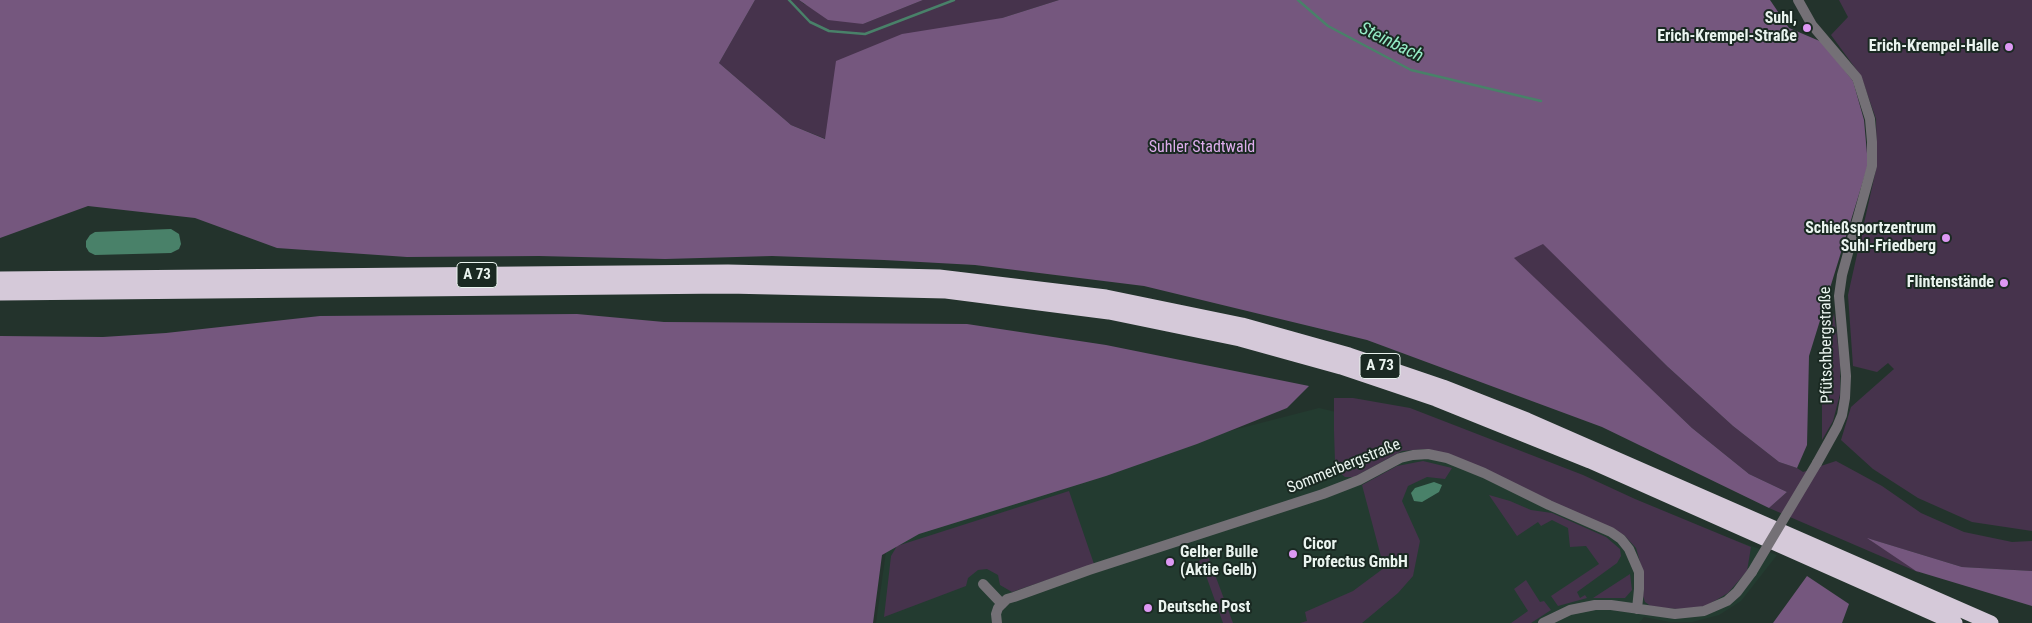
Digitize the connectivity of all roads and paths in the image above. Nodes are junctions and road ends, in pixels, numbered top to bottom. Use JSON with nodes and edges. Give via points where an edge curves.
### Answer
{"nodes":[{"id":1,"x":1798,"y":0,"type":"edge"},
{"id":2,"x":0,"y":279,"type":"edge"},
{"id":3,"x":728,"y":279,"type":"junction"},
{"id":4,"x":226,"y":285,"type":"junction"},
{"id":5,"x":0,"y":293,"type":"edge"},
{"id":6,"x":983,"y":584,"type":"dead end"},
{"id":7,"x":1002,"y":604,"type":"junction"},
{"id":8,"x":1636,"y":609,"type":"junction"},
{"id":9,"x":997,"y":623,"type":"edge"},
{"id":10,"x":1543,"y":623,"type":"edge"},
{"id":11,"x":1955,"y":623,"type":"edge"},
{"id":12,"x":1991,"y":623,"type":"edge"}],
"edges":[{"from":1,"to":8,"type":"street","name":"Pfütschbergstraße","bridge":true,"via":[[1812,25],[1857,78],[1870,119],[1872,166],[1839,296],[1846,376],[1842,415],[1817,463],[1737,592],[1704,611],[1675,614]]},
{"from":2,"to":4,"type":"highway","number":"A 73"},
{"from":3,"to":4,"type":"highway","number":"A 73"},
{"from":3,"to":11,"type":"highway","number":"A 73","via":[[946,292],[1109,312],[1277,349],[1436,399],[1590,460]]},
{"from":3,"to":12,"type":"highway","number":"A 73","via":[[939,276],[1106,296],[1242,324],[1443,387],[1528,420]]},
{"from":4,"to":5,"type":"highway","number":"A 73"},
{"from":6,"to":7,"type":"street"},
{"from":7,"to":8,"type":"street","name":"Sommerbergstraße","via":[[1014,596],[1089,570],[1338,489],[1400,458],[1428,454],[1448,458],[1484,473],[1621,539],[1639,572]]},
{"from":7,"to":9,"type":"street","via":[[996,614]]},
{"from":8,"to":10,"type":"street","via":[[1611,605],[1583,607],[1558,614]]}]}
